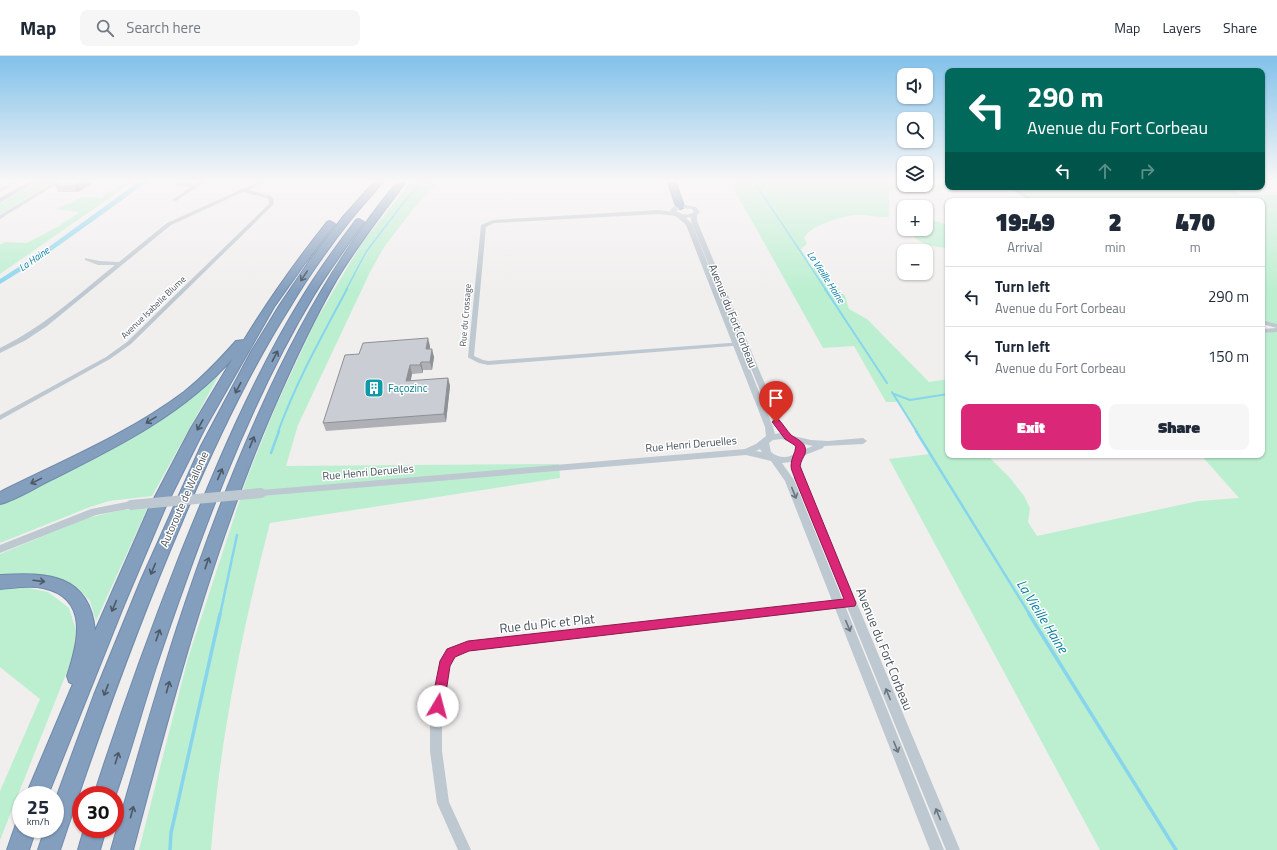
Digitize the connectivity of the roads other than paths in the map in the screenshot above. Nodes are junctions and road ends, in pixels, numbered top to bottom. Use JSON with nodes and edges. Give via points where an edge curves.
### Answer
{"nodes":[{"id":1,"x":184,"y":217,"type":"edge"},
{"id":2,"x":258,"y":217,"type":"edge"},
{"id":3,"x":348,"y":217,"type":"edge"},
{"id":4,"x":363,"y":217,"type":"edge"},
{"id":5,"x":372,"y":217,"type":"edge"},
{"id":6,"x":377,"y":217,"type":"edge"},
{"id":7,"x":576,"y":217,"type":"edge"},
{"id":8,"x":683,"y":217,"type":"edge"},
{"id":9,"x":694,"y":217,"type":"edge"},
{"id":10,"x":335,"y":218,"type":"dead end"},
{"id":11,"x":356,"y":242,"type":"junction"},
{"id":12,"x":87,"y":260,"type":"dead end"},
{"id":13,"x":120,"y":264,"type":"junction"},
{"id":14,"x":269,"y":307,"type":"junction"},
{"id":15,"x":1265,"y":323,"type":"edge"},
{"id":16,"x":1277,"y":326,"type":"edge"},
{"id":17,"x":1277,"y":330,"type":"edge"},
{"id":18,"x":1265,"y":331,"type":"edge"},
{"id":19,"x":735,"y":344,"type":"junction"},
{"id":20,"x":744,"y":344,"type":"junction"},
{"id":21,"x":0,"y":351,"type":"edge"},
{"id":22,"x":0,"y":418,"type":"edge"},
{"id":23,"x":791,"y":438,"type":"junction"},
{"id":24,"x":768,"y":440,"type":"junction"},
{"id":25,"x":863,"y":441,"type":"dead end"},
{"id":26,"x":822,"y":445,"type":"junction"},
{"id":27,"x":746,"y":452,"type":"junction"},
{"id":28,"x":799,"y":456,"type":"junction"},
{"id":29,"x":773,"y":458,"type":"junction"},
{"id":30,"x":0,"y":498,"type":"edge"},
{"id":31,"x":0,"y":549,"type":"edge"},
{"id":32,"x":0,"y":582,"type":"edge"},
{"id":33,"x":851,"y":603,"type":"junction"},
{"id":34,"x":838,"y":605,"type":"junction"},
{"id":35,"x":41,"y":786,"type":"edge"},
{"id":36,"x":41,"y":786,"type":"edge"},
{"id":37,"x":108,"y":786,"type":"edge"},
{"id":38,"x":22,"y":838,"type":"edge"},
{"id":39,"x":92,"y":838,"type":"edge"},
{"id":40,"x":18,"y":850,"type":"edge"},
{"id":41,"x":49,"y":850,"type":"edge"},
{"id":42,"x":89,"y":850,"type":"edge"},
{"id":43,"x":122,"y":850,"type":"edge"},
{"id":44,"x":465,"y":850,"type":"edge"},
{"id":45,"x":937,"y":850,"type":"edge"},
{"id":46,"x":953,"y":850,"type":"edge"}],
"edges":[{"from":1,"to":13,"type":"street","via":[[169,224]]},
{"from":2,"to":22,"type":"street","name":"Avenue Isabelle Blume","via":[[133,339],[108,358]]},
{"from":3,"to":41,"type":"highway","name":"Autoroute de Wallonie","one_way":true,"via":[[283,308],[217,426],[138,605],[84,745]]},
{"from":37,"to":4,"type":"highway","name":"Autoroute de Wallonie","one_way":true,"via":[[170,603],[241,423],[302,307]]},
{"from":5,"to":11,"type":"highway"},
{"from":6,"to":11,"type":"highway"},
{"from":7,"to":19,"type":"street","name":"Rue du Crossage","via":[[493,222],[483,226],[471,357],[488,363]]},
{"from":8,"to":19,"type":"street","name":"Avenue du Fort Corbeau","via":[[689,224]]},
{"from":9,"to":20,"type":"street","name":"Avenue du Fort Corbeau"},
{"from":10,"to":14,"type":"highway"},
{"from":43,"to":11,"type":"highway","one_way":true,"via":[[175,663],[229,501],[260,422],[290,358],[316,307]]},
{"from":12,"to":13,"type":"street"},
{"from":13,"to":21,"type":"street","via":[[35,332]]},
{"from":14,"to":30,"type":"highway","one_way":true,"via":[[222,363],[172,406],[97,451]]},
{"from":14,"to":35,"type":"highway","one_way":true,"via":[[198,428],[157,508],[114,605]]},
{"from":15,"to":16,"type":"street"},
{"from":17,"to":18,"type":"street"},
{"from":19,"to":20,"type":"street","name":"Rue du Crossage"},
{"from":19,"to":24,"type":"street","name":"Avenue du Fort Corbeau","via":[[769,428]]},
{"from":20,"to":23,"type":"street","name":"Avenue du Fort Corbeau","via":[[776,420]]},
{"from":23,"to":24,"type":"street","via":[[776,436]]},
{"from":23,"to":26,"type":"street"},
{"from":23,"to":28,"type":"street","via":[[800,446]]},
{"from":24,"to":27,"type":"street","name":"Rue Henri Deruelles"},
{"from":24,"to":29,"type":"street","via":[[765,450]]},
{"from":25,"to":26,"type":"street"},
{"from":26,"to":28,"type":"street"},
{"from":27,"to":29,"type":"street","name":"Rue Henri Deruelles"},
{"from":27,"to":31,"type":"street","name":"Rue Henri Deruelles","bridge":true,"via":[[131,505],[94,512]]},
{"from":28,"to":29,"type":"street","via":[[787,461]]},
{"from":28,"to":33,"type":"street","name":"Avenue du Fort Corbeau","via":[[796,466],[800,479]]},
{"from":29,"to":34,"type":"street","one_way":true,"via":[[789,480]]},
{"from":32,"to":36,"type":"highway","one_way":true,"via":[[33,580],[62,588],[79,601],[87,618],[86,642],[80,665],[58,719]]},
{"from":33,"to":34,"type":"street","name":"Rue du Pic et Plat"},
{"from":46,"to":33,"type":"street","name":"Avenue du Fort Corbeau","one_way":true},
{"from":34,"to":44,"type":"street","name":"Rue du Pic et Plat","via":[[468,646],[451,653],[444,665],[436,720],[436,751],[443,803]]},
{"from":34,"to":45,"type":"street","one_way":true},
{"from":38,"to":40,"type":"highway"},
{"from":39,"to":42,"type":"highway"}]}
